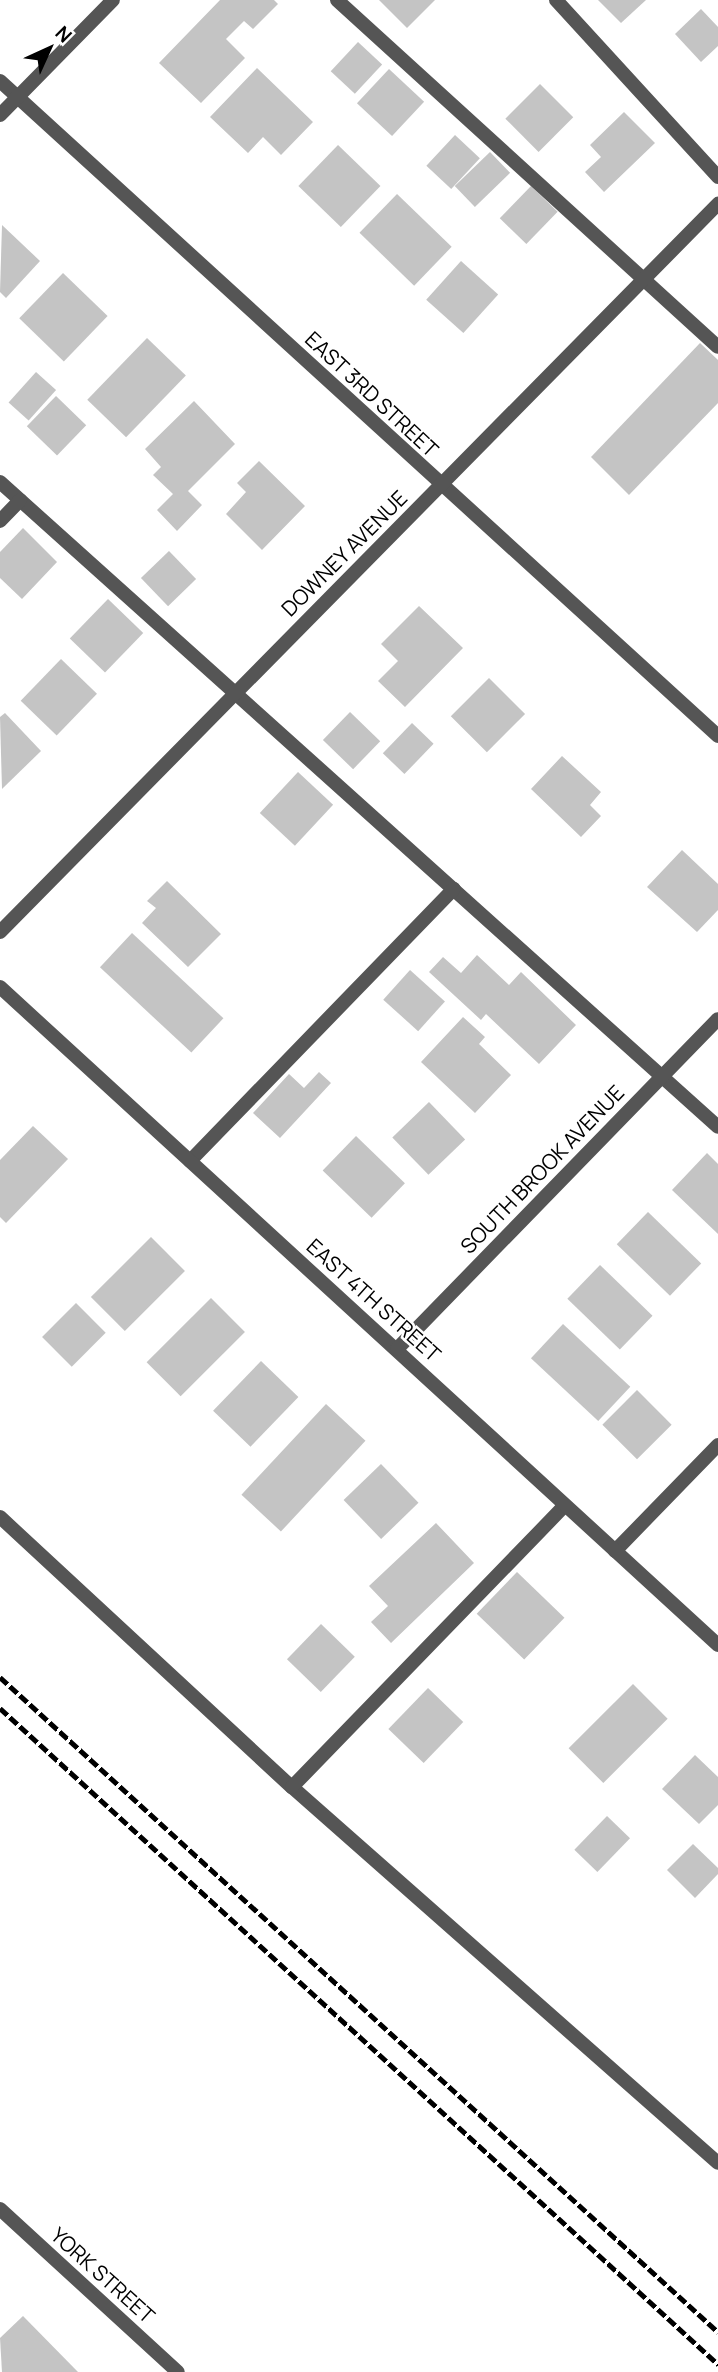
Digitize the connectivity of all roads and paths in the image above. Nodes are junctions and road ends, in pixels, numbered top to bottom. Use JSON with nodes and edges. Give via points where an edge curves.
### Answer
{"nodes":[{"id":1,"x":113,"y":0,"type":"edge"},
{"id":2,"x":337,"y":0,"type":"edge"},
{"id":3,"x":556,"y":0,"type":"edge"},
{"id":4,"x":0,"y":80,"type":"edge"},
{"id":5,"x":18,"y":97,"type":"junction"},
{"id":6,"x":0,"y":115,"type":"edge"},
{"id":7,"x":718,"y":177,"type":"edge"},
{"id":8,"x":718,"y":204,"type":"edge"},
{"id":9,"x":643,"y":280,"type":"junction"},
{"id":10,"x":718,"y":346,"type":"edge"},
{"id":11,"x":0,"y":482,"type":"edge"},
{"id":12,"x":440,"y":486,"type":"junction"},
{"id":13,"x":20,"y":500,"type":"junction"},
{"id":14,"x":0,"y":521,"type":"edge"},
{"id":15,"x":235,"y":692,"type":"junction"},
{"id":16,"x":718,"y":736,"type":"edge"},
{"id":17,"x":454,"y":889,"type":"junction"},
{"id":18,"x":0,"y":932,"type":"edge"},
{"id":19,"x":0,"y":987,"type":"edge"},
{"id":20,"x":718,"y":1020,"type":"edge"},
{"id":21,"x":663,"y":1075,"type":"junction"},
{"id":22,"x":718,"y":1127,"type":"edge"},
{"id":23,"x":190,"y":1161,"type":"junction"},
{"id":24,"x":397,"y":1349,"type":"junction"},
{"id":25,"x":718,"y":1445,"type":"edge"},
{"id":26,"x":565,"y":1505,"type":"junction"},
{"id":27,"x":0,"y":1517,"type":"edge"},
{"id":28,"x":615,"y":1551,"type":"junction"},
{"id":29,"x":718,"y":1645,"type":"edge"},
{"id":30,"x":292,"y":1787,"type":"junction"},
{"id":31,"x":718,"y":2163,"type":"edge"},
{"id":32,"x":0,"y":2210,"type":"edge"},
{"id":33,"x":178,"y":2372,"type":"edge"}],
"edges":[{"from":1,"to":5,"type":"street"},
{"from":2,"to":9,"type":"street"},
{"from":3,"to":7,"type":"street"},
{"from":4,"to":5,"type":"street","name":"EAST 3RD STREET"},
{"from":5,"to":6,"type":"street"},
{"from":5,"to":12,"type":"street","name":"EAST 3RD STREET"},
{"from":8,"to":9,"type":"street","name":"DOWNEY AVENUE"},
{"from":9,"to":10,"type":"street"},
{"from":9,"to":12,"type":"street","name":"DOWNEY AVENUE"},
{"from":11,"to":13,"type":"street"},
{"from":12,"to":15,"type":"street","name":"DOWNEY AVENUE"},
{"from":12,"to":16,"type":"street","name":"EAST 3RD STREET"},
{"from":13,"to":14,"type":"street"},
{"from":13,"to":15,"type":"street"},
{"from":15,"to":17,"type":"street"},
{"from":15,"to":18,"type":"street","name":"DOWNEY AVENUE"},
{"from":17,"to":21,"type":"street","via":[[624,1046]]},
{"from":17,"to":23,"type":"street"},
{"from":19,"to":23,"type":"street","name":"EAST 4TH STREET"},
{"from":20,"to":21,"type":"street","name":"SOUTH BROOK AVENUE"},
{"from":21,"to":22,"type":"street"},
{"from":21,"to":24,"type":"street","name":"SOUTH BROOK AVENUE"},
{"from":23,"to":24,"type":"street","name":"EAST 4TH STREET"},
{"from":24,"to":26,"type":"street","name":"EAST 4TH STREET"},
{"from":25,"to":28,"type":"street"},
{"from":26,"to":28,"type":"street","name":"EAST 4TH STREET"},
{"from":26,"to":30,"type":"street"},
{"from":27,"to":30,"type":"street"},
{"from":28,"to":29,"type":"street","name":"EAST 4TH STREET"},
{"from":30,"to":31,"type":"street"},
{"from":32,"to":33,"type":"street","name":"YORK STREET"}]}
